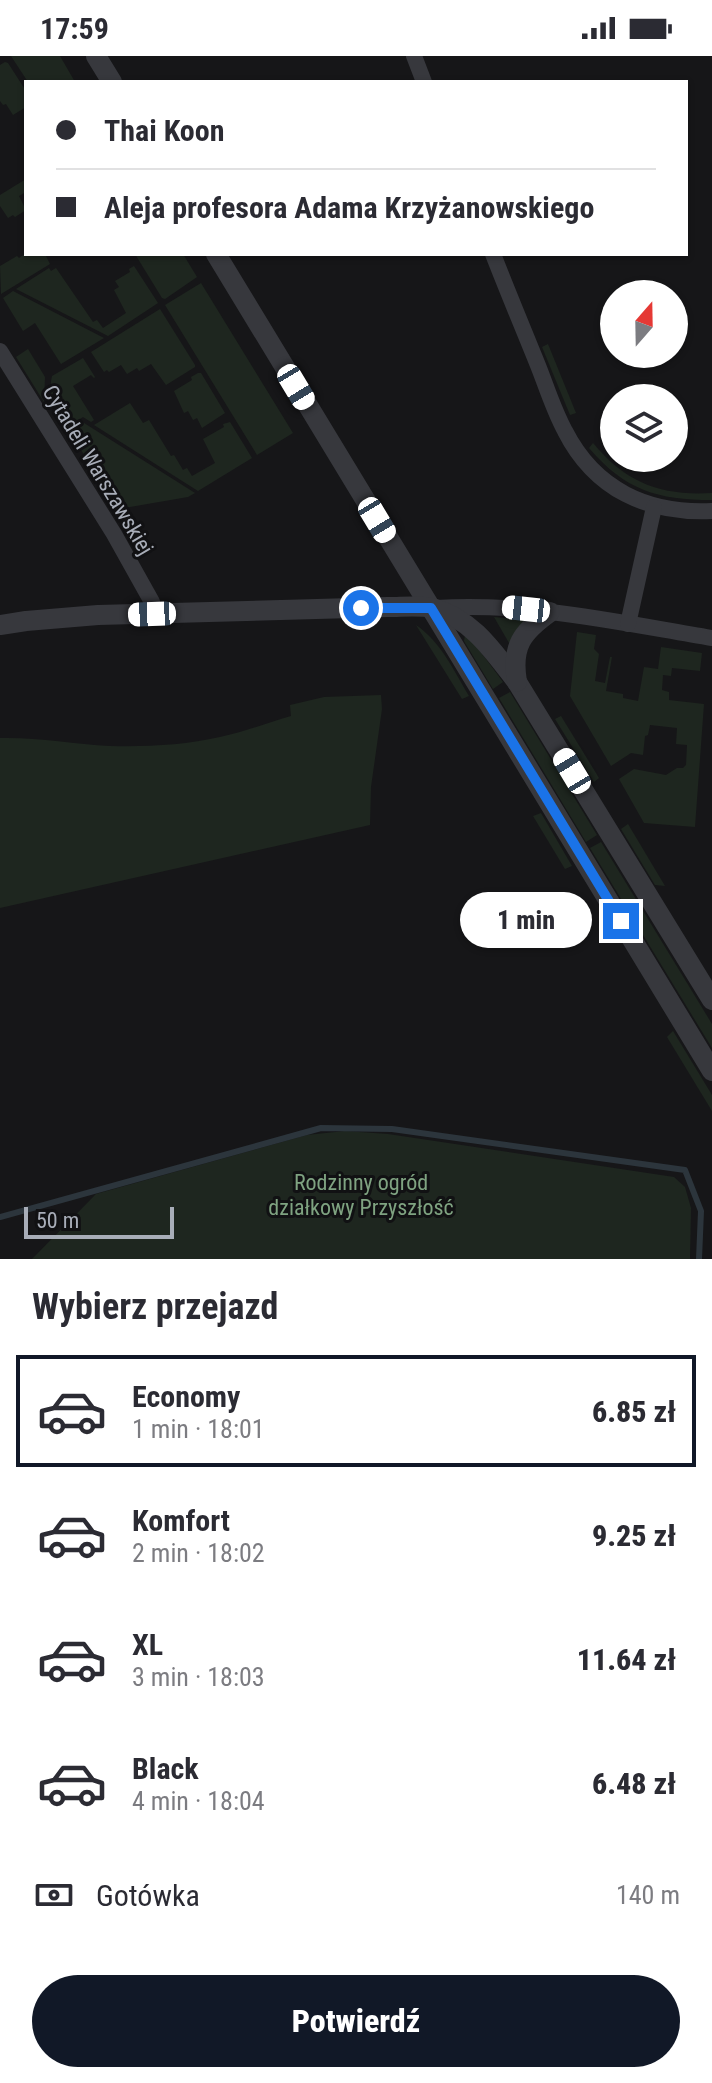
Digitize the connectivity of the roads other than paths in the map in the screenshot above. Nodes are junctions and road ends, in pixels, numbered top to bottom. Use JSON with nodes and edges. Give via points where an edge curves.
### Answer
{"nodes":[{"id":1,"x":96,"y":56,"type":"edge"},
{"id":2,"x":414,"y":56,"type":"edge"},
{"id":3,"x":111,"y":80,"type":"edge"},
{"id":4,"x":423,"y":80,"type":"edge"},
{"id":5,"x":217,"y":256,"type":"edge"},
{"id":6,"x":494,"y":256,"type":"edge"},
{"id":7,"x":0,"y":351,"type":"edge"},
{"id":8,"x":654,"y":507,"type":"junction"},
{"id":9,"x":712,"y":511,"type":"edge"},
{"id":10,"x":431,"y":608,"type":"junction"},
{"id":11,"x":550,"y":612,"type":"junction"},
{"id":12,"x":152,"y":614,"type":"junction"},
{"id":13,"x":628,"y":624,"type":"junction"},
{"id":14,"x":0,"y":625,"type":"edge"},
{"id":15,"x":712,"y":638,"type":"edge"},
{"id":16,"x":517,"y":682,"type":"junction"},
{"id":17,"x":712,"y":1000,"type":"edge"},
{"id":18,"x":712,"y":1071,"type":"edge"}],
"edges":[{"from":1,"to":3,"type":"street"},
{"from":2,"to":4,"type":"street"},
{"from":5,"to":10,"type":"street"},
{"from":6,"to":8,"type":"street","via":[[578,453],[611,485]]},
{"from":7,"to":12,"type":"street","name":"Cytadeli Warszawskiej","via":[[114,534],[152,602]]},
{"from":8,"to":9,"type":"street"},
{"from":8,"to":13,"type":"street"},
{"from":10,"to":11,"type":"street"},
{"from":10,"to":12,"type":"street"},
{"from":10,"to":16,"type":"street","via":[[474,629]]},
{"from":10,"to":18,"type":"street"},
{"from":11,"to":13,"type":"street"},
{"from":11,"to":16,"type":"street","via":[[519,642],[514,657]]},
{"from":12,"to":14,"type":"street"},
{"from":13,"to":15,"type":"street"},
{"from":16,"to":17,"type":"street"}]}
